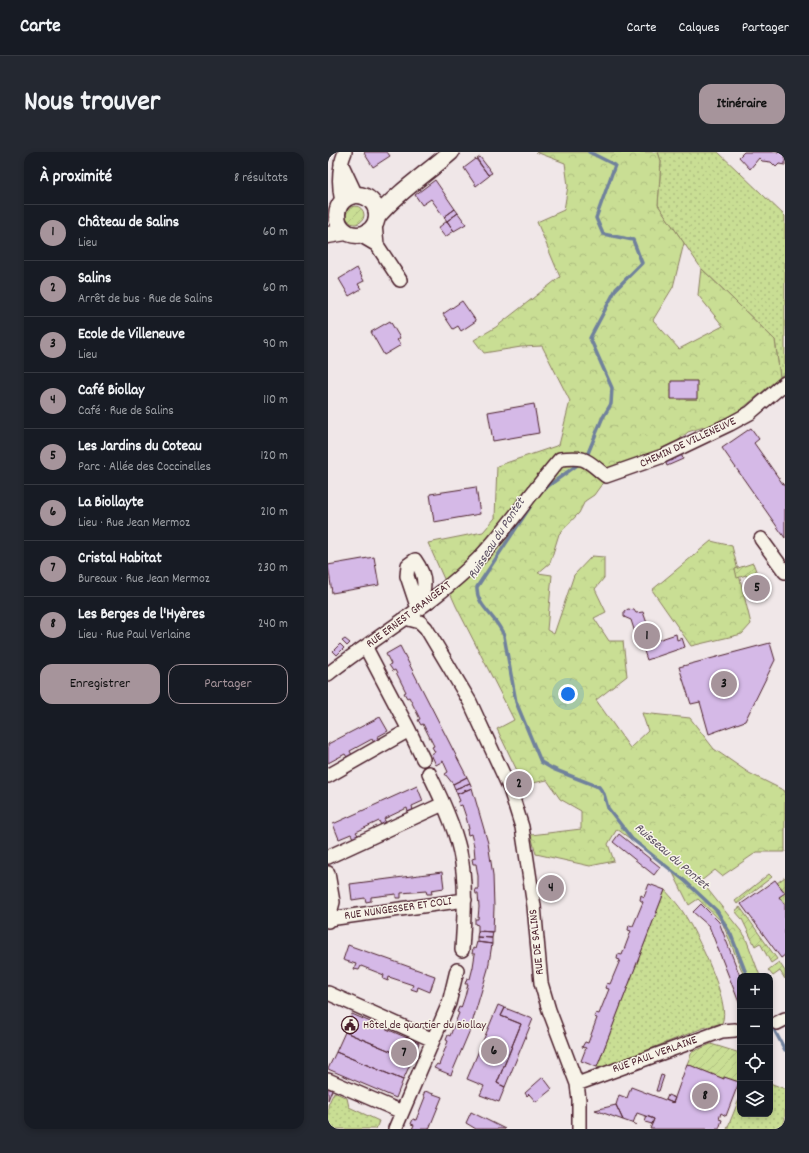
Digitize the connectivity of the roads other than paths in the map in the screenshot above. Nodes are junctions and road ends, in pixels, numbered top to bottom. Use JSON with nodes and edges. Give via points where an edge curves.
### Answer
{"nodes":[{"id":1,"x":451,"y":152,"type":"edge"},
{"id":2,"x":343,"y":157,"type":"edge"},
{"id":3,"x":405,"y":189,"type":"junction"},
{"id":4,"x":371,"y":200,"type":"junction"},
{"id":5,"x":341,"y":208,"type":"edge"},
{"id":6,"x":376,"y":220,"type":"junction"},
{"id":7,"x":353,"y":234,"type":"junction"},
{"id":8,"x":328,"y":235,"type":"edge"},
{"id":9,"x":377,"y":245,"type":"junction"},
{"id":10,"x":400,"y":280,"type":"dead end"},
{"id":11,"x":785,"y":383,"type":"edge"},
{"id":12,"x":586,"y":461,"type":"joint"},
{"id":13,"x":761,"y":539,"type":"dead end"},
{"id":14,"x":785,"y":572,"type":"edge"},
{"id":15,"x":405,"y":618,"type":"junction"},
{"id":16,"x":366,"y":648,"type":"junction"},
{"id":17,"x":330,"y":669,"type":"edge"},
{"id":18,"x":409,"y":730,"type":"junction"},
{"id":19,"x":423,"y":758,"type":"dead end"},
{"id":20,"x":429,"y":773,"type":"dead end"},
{"id":21,"x":328,"y":776,"type":"edge"},
{"id":22,"x":443,"y":804,"type":"junction"},
{"id":23,"x":328,"y":857,"type":"edge"},
{"id":24,"x":328,"y":873,"type":"edge"},
{"id":25,"x":464,"y":900,"type":"junction"},
{"id":26,"x":328,"y":920,"type":"edge"},
{"id":27,"x":462,"y":950,"type":"dead end"},
{"id":28,"x":457,"y":970,"type":"dead end"},
{"id":29,"x":328,"y":993,"type":"edge"},
{"id":30,"x":735,"y":1030,"type":"dead end"},
{"id":31,"x":433,"y":1040,"type":"junction"},
{"id":32,"x":328,"y":1080,"type":"edge"},
{"id":33,"x":577,"y":1084,"type":"junction"},
{"id":34,"x":402,"y":1112,"type":"junction"},
{"id":35,"x":395,"y":1129,"type":"edge"},
{"id":36,"x":579,"y":1129,"type":"edge"}],
"edges":[{"from":1,"to":3,"type":"street"},
{"from":2,"to":5,"type":"street"},
{"from":3,"to":4,"type":"street"},
{"from":3,"to":6,"type":"street","via":[[386,206]]},
{"from":4,"to":5,"type":"street","via":[[367,197]]},
{"from":4,"to":6,"type":"street","via":[[375,207]]},
{"from":5,"to":7,"type":"street","via":[[339,224]]},
{"from":6,"to":7,"type":"street","via":[[368,232]]},
{"from":6,"to":9,"type":"street"},
{"from":7,"to":8,"type":"street"},
{"from":7,"to":9,"type":"street"},
{"from":9,"to":10,"type":"street"},
{"from":11,"to":12,"type":"street","name":"CHEMIN DE VILLENEUVE","via":[[750,413],[663,456],[606,476]]},
{"from":12,"to":15,"type":"street","name":"RUE ERNEST GRANGEAT","via":[[560,459],[479,558],[440,593]]},
{"from":13,"to":14,"type":"street"},
{"from":15,"to":16,"type":"street","name":"RUE ERNEST GRANGEAT"},
{"from":15,"to":33,"type":"street","name":"RUE DE SALINS","via":[[420,622],[426,628],[470,702],[510,789],[522,827],[534,906],[541,983],[548,1010]]},
{"from":16,"to":17,"type":"street","name":"RUE ERNEST GRANGEAT"},
{"from":16,"to":18,"type":"street"},
{"from":18,"to":19,"type":"street"},
{"from":18,"to":21,"type":"street"},
{"from":20,"to":22,"type":"street","name":"RUE NUNGESSER ET COLI"},
{"from":22,"to":23,"type":"street"},
{"from":22,"to":25,"type":"street","name":"RUE NUNGESSER ET COLI","via":[[460,853]]},
{"from":24,"to":26,"type":"street","via":[[333,902]]},
{"from":25,"to":26,"type":"street","name":"RUE NUNGESSER ET COLI"},
{"from":25,"to":27,"type":"street"},
{"from":28,"to":31,"type":"street","via":[[449,1003]]},
{"from":29,"to":31,"type":"street"},
{"from":30,"to":33,"type":"street","name":"RUE PAUL VERLAINE","via":[[722,1031]]},
{"from":31,"to":34,"type":"street"},
{"from":32,"to":34,"type":"street"},
{"from":33,"to":36,"type":"street","name":"RUE DE SALINS"},
{"from":34,"to":35,"type":"street"}]}
